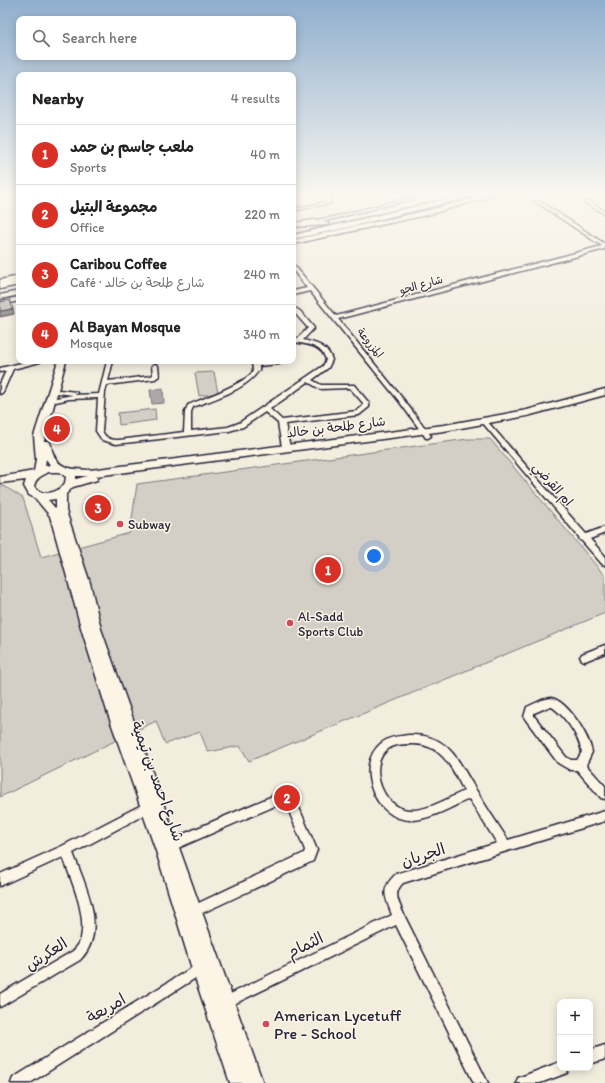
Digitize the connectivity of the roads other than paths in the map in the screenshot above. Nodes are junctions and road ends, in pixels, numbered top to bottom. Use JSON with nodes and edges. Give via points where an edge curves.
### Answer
{"nodes":[{"id":1,"x":603,"y":247,"type":"edge"},
{"id":2,"x":296,"y":270,"type":"edge"},
{"id":3,"x":16,"y":279,"type":"edge"},
{"id":4,"x":0,"y":282,"type":"edge"},
{"id":5,"x":16,"y":283,"type":"edge"},
{"id":6,"x":0,"y":286,"type":"edge"},
{"id":7,"x":16,"y":286,"type":"edge"},
{"id":8,"x":0,"y":289,"type":"edge"},
{"id":9,"x":312,"y":289,"type":"junction"},
{"id":10,"x":296,"y":292,"type":"edge"},
{"id":11,"x":16,"y":294,"type":"edge"},
{"id":12,"x":16,"y":296,"type":"edge"},
{"id":13,"x":0,"y":298,"type":"edge"},
{"id":14,"x":16,"y":300,"type":"edge"},
{"id":15,"x":0,"y":303,"type":"edge"},
{"id":16,"x":296,"y":311,"type":"edge"},
{"id":17,"x":335,"y":318,"type":"junction"},
{"id":18,"x":296,"y":341,"type":"edge"},
{"id":19,"x":26,"y":364,"type":"edge"},
{"id":20,"x":61,"y":364,"type":"edge"},
{"id":21,"x":67,"y":364,"type":"edge"},
{"id":22,"x":109,"y":364,"type":"edge"},
{"id":23,"x":256,"y":364,"type":"edge"},
{"id":24,"x":155,"y":366,"type":"dead end"},
{"id":25,"x":10,"y":368,"type":"junction"},
{"id":26,"x":0,"y":370,"type":"edge"},
{"id":27,"x":308,"y":380,"type":"junction"},
{"id":28,"x":105,"y":382,"type":"junction"},
{"id":29,"x":0,"y":392,"type":"edge"},
{"id":30,"x":605,"y":392,"type":"edge"},
{"id":31,"x":102,"y":394,"type":"junction"},
{"id":32,"x":58,"y":396,"type":"junction"},
{"id":33,"x":605,"y":398,"type":"edge"},
{"id":34,"x":266,"y":409,"type":"junction"},
{"id":35,"x":281,"y":422,"type":"junction"},
{"id":36,"x":486,"y":424,"type":"junction"},
{"id":37,"x":188,"y":433,"type":"junction"},
{"id":38,"x":426,"y":433,"type":"junction"},
{"id":39,"x":286,"y":447,"type":"junction"},
{"id":40,"x":63,"y":470,"type":"junction"},
{"id":41,"x":36,"y":475,"type":"junction"},
{"id":42,"x":4,"y":480,"type":"edge"},
{"id":43,"x":70,"y":484,"type":"junction"},
{"id":44,"x":60,"y":493,"type":"junction"},
{"id":45,"x":35,"y":494,"type":"junction"},
{"id":46,"x":605,"y":530,"type":"edge"},
{"id":47,"x":583,"y":538,"type":"junction"},
{"id":48,"x":605,"y":562,"type":"edge"},
{"id":49,"x":605,"y":649,"type":"edge"},
{"id":50,"x":585,"y":658,"type":"dead end"},
{"id":51,"x":579,"y":765,"type":"junction"},
{"id":52,"x":471,"y":792,"type":"junction"},
{"id":53,"x":605,"y":794,"type":"edge"},
{"id":54,"x":152,"y":804,"type":"junction"},
{"id":55,"x":605,"y":816,"type":"edge"},
{"id":56,"x":170,"y":845,"type":"junction"},
{"id":57,"x":505,"y":846,"type":"junction"},
{"id":58,"x":66,"y":850,"type":"junction"},
{"id":59,"x":0,"y":880,"type":"edge"},
{"id":60,"x":189,"y":914,"type":"junction"},
{"id":61,"x":399,"y":918,"type":"junction"},
{"id":62,"x":205,"y":966,"type":"junction"},
{"id":63,"x":0,"y":1001,"type":"edge"},
{"id":64,"x":226,"y":1002,"type":"junction"},
{"id":65,"x":605,"y":1052,"type":"edge"},
{"id":66,"x":593,"y":1056,"type":"edge"},
{"id":67,"x":557,"y":1070,"type":"edge"},
{"id":68,"x":18,"y":1083,"type":"edge"},
{"id":69,"x":239,"y":1083,"type":"edge"},
{"id":70,"x":254,"y":1083,"type":"edge"},
{"id":71,"x":481,"y":1083,"type":"edge"},
{"id":72,"x":523,"y":1083,"type":"edge"}],
"edges":[{"from":1,"to":17,"type":"street","name":"شارع الجو"},
{"from":2,"to":9,"type":"street","name":"المزروعة"},
{"from":3,"to":4,"type":"street"},
{"from":5,"to":6,"type":"highway"},
{"from":7,"to":8,"type":"main road"},
{"from":9,"to":10,"type":"street"},
{"from":9,"to":17,"type":"street","name":"المزروعة"},
{"from":11,"to":13,"type":"main road"},
{"from":12,"to":13,"type":"main road"},
{"from":14,"to":15,"type":"street"},
{"from":16,"to":18,"type":"street","via":[[311,328]]},
{"from":17,"to":38,"type":"street","name":"المزروعة"},
{"from":18,"to":27,"type":"street","via":[[320,347],[329,357],[326,367]]},
{"from":19,"to":25,"type":"street"},
{"from":20,"to":41,"type":"street","via":[[40,436],[42,464]]},
{"from":21,"to":32,"type":"street"},
{"from":22,"to":28,"type":"street"},
{"from":23,"to":37,"type":"street","via":[[252,376],[226,392],[190,406]]},
{"from":24,"to":28,"type":"street","via":[[156,376],[152,378]]},
{"from":25,"to":26,"type":"street"},
{"from":25,"to":29,"type":"street"},
{"from":27,"to":34,"type":"street"},
{"from":27,"to":35,"type":"street","via":[[320,387],[352,386],[366,403],[366,407],[360,413]]},
{"from":28,"to":31,"type":"street"},
{"from":30,"to":36,"type":"street","name":"شارع طلحة بن خالد"},
{"from":31,"to":32,"type":"street"},
{"from":31,"to":37,"type":"street","via":[[99,425],[101,436],[105,440],[119,442]]},
{"from":32,"to":40,"type":"street","via":[[46,436],[46,446],[48,455]]},
{"from":33,"to":36,"type":"street","name":"شارع طلحة بن خالد","via":[[537,416]]},
{"from":34,"to":35,"type":"street"},
{"from":34,"to":37,"type":"street","via":[[235,428]]},
{"from":35,"to":39,"type":"street"},
{"from":36,"to":38,"type":"street","name":"شارع طلحة بن خالد"},
{"from":36,"to":47,"type":"street","name":"ام القرضي"},
{"from":38,"to":39,"type":"street","name":"شارع طلحة بن خالد"},
{"from":38,"to":43,"type":"street","name":"شارع طلحة بن خالد","via":[[92,478]]},
{"from":39,"to":40,"type":"street","name":"شارع طلحة بن خالد","via":[[90,473]]},
{"from":40,"to":41,"type":"street","via":[[48,469]]},
{"from":40,"to":43,"type":"street","via":[[71,476]]},
{"from":41,"to":42,"type":"street"},
{"from":41,"to":45,"type":"street","via":[[29,486]]},
{"from":42,"to":45,"type":"street"},
{"from":43,"to":44,"type":"street"},
{"from":44,"to":45,"type":"street","via":[[49,496]]},
{"from":44,"to":54,"type":"street","name":"شارع احمد بن تيمية","via":[[61,511],[84,583],[95,629]]},
{"from":45,"to":54,"type":"street","name":"شارع احمد بن تيمية","via":[[55,515],[114,711]]},
{"from":46,"to":47,"type":"street"},
{"from":47,"to":48,"type":"street","name":"ام القرضي"},
{"from":49,"to":50,"type":"street"},
{"from":51,"to":51,"type":"street","via":[[585,759],[585,742],[560,708],[553,703],[546,703],[530,710],[529,717],[562,760],[570,765]]},
{"from":51,"to":53,"type":"street"},
{"from":52,"to":52,"type":"street","via":[[453,759],[434,743],[420,739],[390,743],[376,755],[372,773],[377,791],[387,806],[398,814],[411,815],[427,811]]},
{"from":52,"to":57,"type":"street"},
{"from":54,"to":56,"type":"street","name":"شارع احمد بن تيمية"},
{"from":54,"to":58,"type":"street"},
{"from":54,"to":60,"type":"street","name":"شارع احمد بن تيمية"},
{"from":55,"to":57,"type":"street","name":"الجريان"},
{"from":56,"to":60,"type":"street","name":"شارع احمد بن تيمية"},
{"from":56,"to":60,"type":"street","via":[[286,797],[290,800],[311,850],[309,858]]},
{"from":57,"to":61,"type":"street","name":"الجريان","via":[[400,878],[392,886],[391,897]]},
{"from":58,"to":59,"type":"street"},
{"from":58,"to":63,"type":"street","name":"العكرش","via":[[85,907],[88,934],[85,946],[76,956]]},
{"from":60,"to":62,"type":"street","name":"شارع احمد بن تيمية"},
{"from":61,"to":64,"type":"street","name":"الثمام"},
{"from":61,"to":71,"type":"street","name":"الجريان"},
{"from":62,"to":64,"type":"street","name":"شارع احمد بن تيمية"},
{"from":62,"to":68,"type":"street","name":"امربعة"},
{"from":62,"to":69,"type":"street","name":"شارع احمد بن تيمية"},
{"from":64,"to":70,"type":"street","name":"شارع احمد بن تيمية"},
{"from":65,"to":66,"type":"street"},
{"from":67,"to":72,"type":"street"}]}
